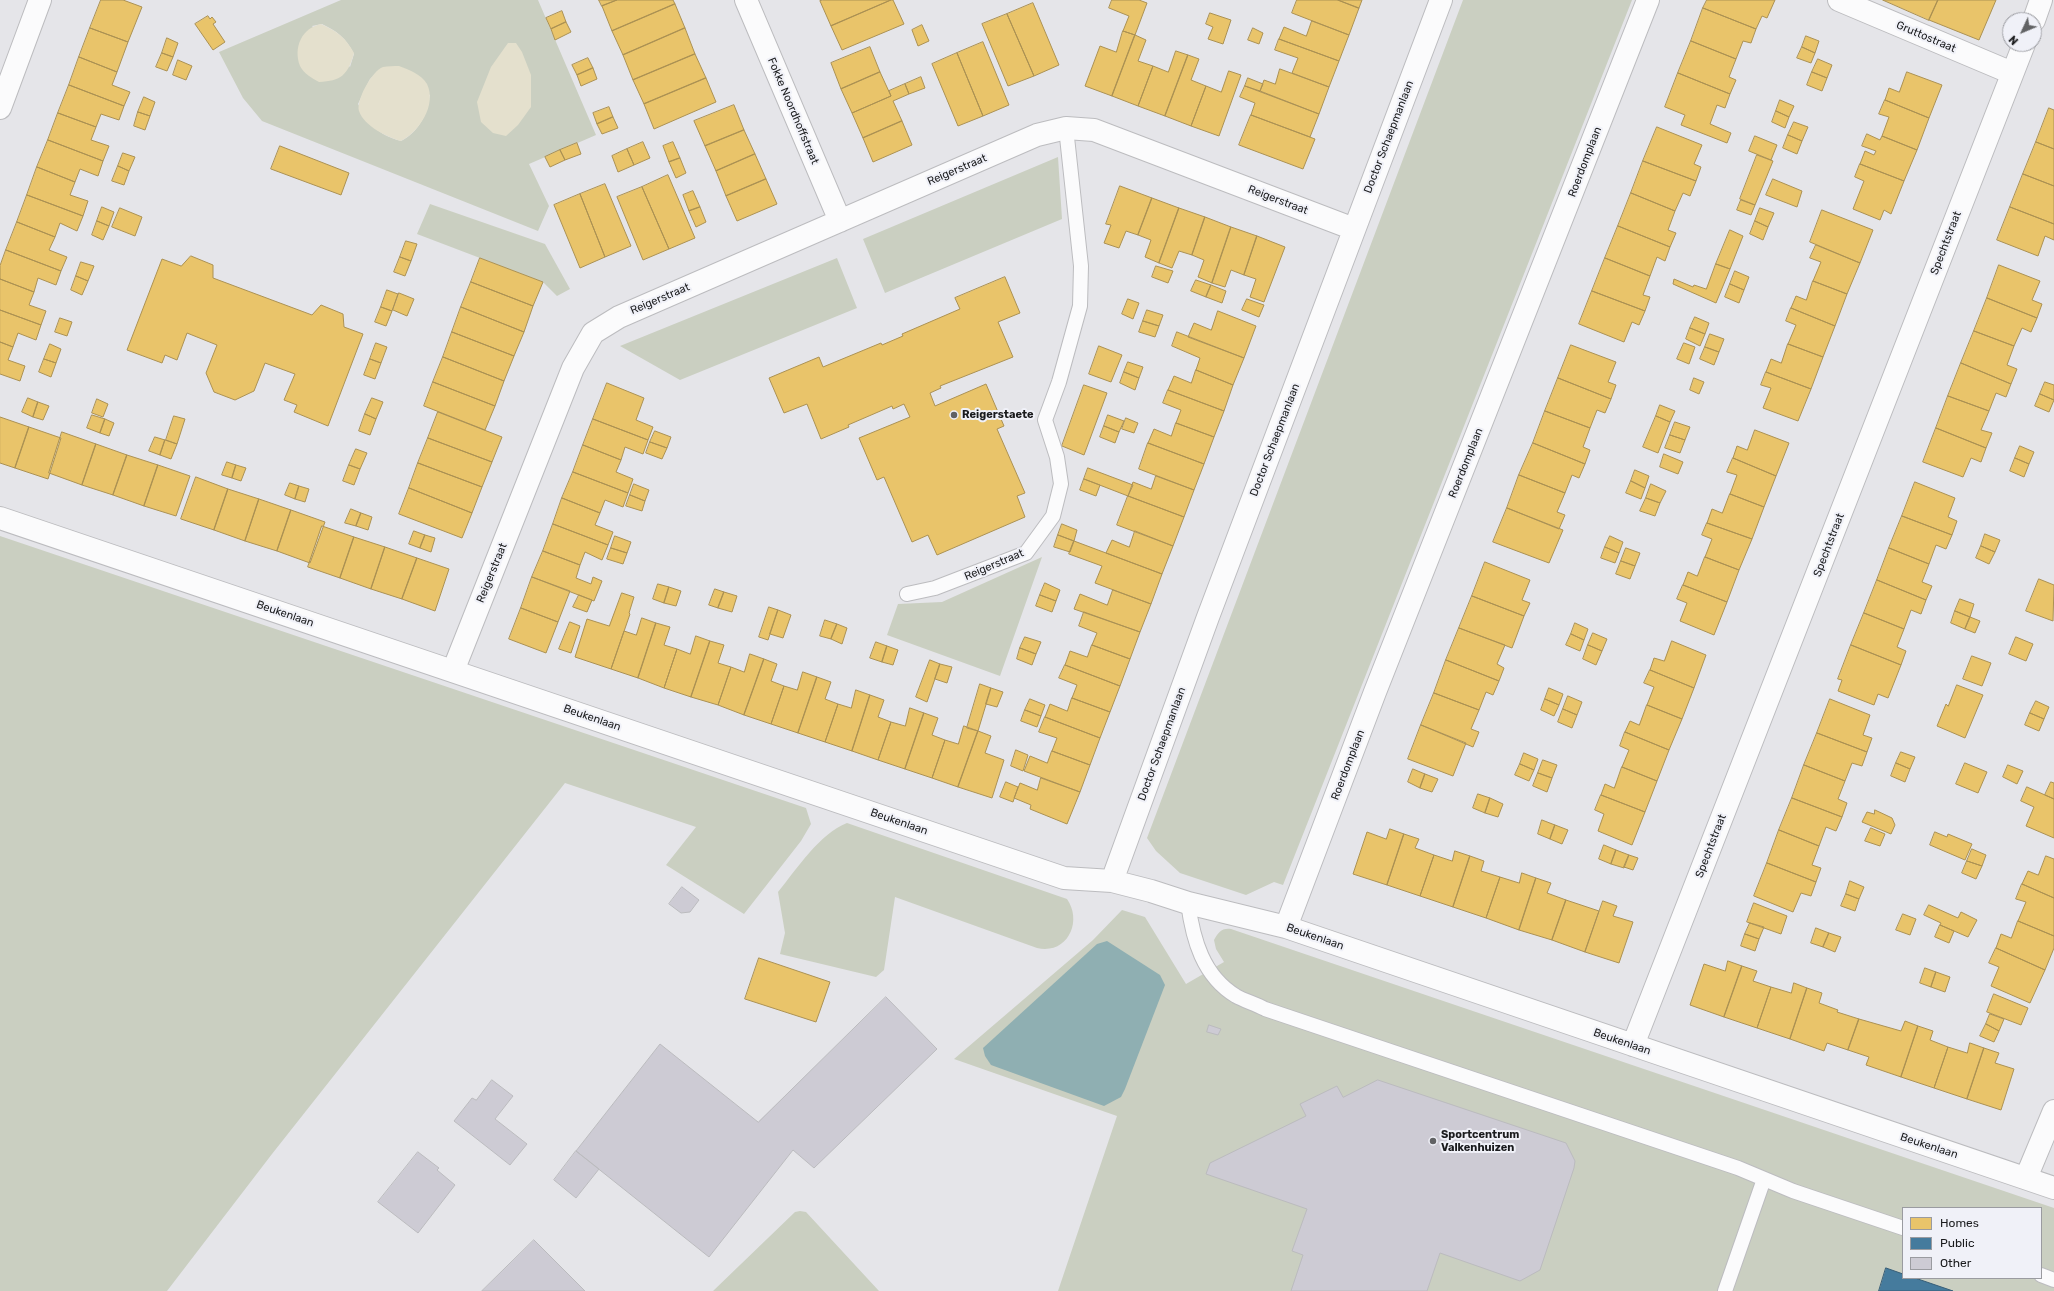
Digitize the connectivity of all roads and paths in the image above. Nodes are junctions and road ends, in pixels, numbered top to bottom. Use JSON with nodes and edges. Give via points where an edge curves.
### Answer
{"nodes":[{"id":1,"x":40,"y":0,"type":"edge"},
{"id":2,"x":746,"y":0,"type":"edge"},
{"id":3,"x":1441,"y":0,"type":"edge"},
{"id":4,"x":1648,"y":0,"type":"edge"},
{"id":5,"x":1840,"y":0,"type":"edge"},
{"id":6,"x":2042,"y":0,"type":"edge"},
{"id":7,"x":2037,"y":12,"type":"edge"},
{"id":8,"x":2021,"y":52,"type":"edge"},
{"id":9,"x":2012,"y":73,"type":"junction"},
{"id":10,"x":0,"y":108,"type":"edge"},
{"id":11,"x":1066,"y":128,"type":"junction"},
{"id":12,"x":840,"y":221,"type":"junction"},
{"id":13,"x":1354,"y":229,"type":"junction"},
{"id":14,"x":0,"y":518,"type":"edge"},
{"id":15,"x":907,"y":594,"type":"dead end"},
{"id":16,"x":453,"y":670,"type":"junction"},
{"id":17,"x":1112,"y":881,"type":"junction"},
{"id":18,"x":1188,"y":904,"type":"junction"},
{"id":19,"x":1286,"y":927,"type":"junction"},
{"id":20,"x":1633,"y":1045,"type":"junction"},
{"id":21,"x":2054,"y":1111,"type":"edge"},
{"id":22,"x":2026,"y":1178,"type":"junction"},
{"id":23,"x":1764,"y":1179,"type":"junction"},
{"id":24,"x":2054,"y":1188,"type":"edge"},
{"id":25,"x":1902,"y":1228,"type":"edge"},
{"id":26,"x":2042,"y":1275,"type":"edge"},
{"id":27,"x":2054,"y":1280,"type":"edge"},
{"id":28,"x":1725,"y":1291,"type":"edge"}],
"edges":[{"from":1,"to":10,"type":"street"},
{"from":2,"to":12,"type":"street","name":"Fokke Noordhoffstraat"},
{"from":3,"to":13,"type":"street","name":"Doctor Schaepmanlaan"},
{"from":4,"to":19,"type":"street","name":"Roerdomplaan","via":[[1375,692]]},
{"from":5,"to":9,"type":"street","name":"Gruttostraat"},
{"from":6,"to":7,"type":"street"},
{"from":8,"to":9,"type":"street","name":"Spechtstraat"},
{"from":9,"to":20,"type":"street","name":"Spechtstraat"},
{"from":11,"to":12,"type":"street","name":"Reigerstraat","via":[[1036,135]]},
{"from":11,"to":13,"type":"street","name":"Reigerstraat","via":[[1094,130]]},
{"from":11,"to":15,"type":"lane","name":"Reigerstraat","via":[[1081,266],[1080,306],[1059,382],[1045,420],[1061,484],[1052,516],[1026,553],[935,588]]},
{"from":12,"to":16,"type":"street","name":"Reigerstraat","via":[[619,317],[593,333],[573,368]]},
{"from":13,"to":17,"type":"street","name":"Doctor Schaepmanlaan"},
{"from":14,"to":16,"type":"street","name":"Beukenlaan"},
{"from":16,"to":17,"type":"street","name":"Beukenlaan","via":[[1064,878]]},
{"from":17,"to":18,"type":"street","name":"Beukenlaan"},
{"from":18,"to":19,"type":"street","name":"Beukenlaan"},
{"from":18,"to":23,"type":"lane","via":[[1192,932],[1207,970],[1236,996],[1265,1009]]},
{"from":19,"to":20,"type":"street","name":"Beukenlaan"},
{"from":20,"to":22,"type":"street","name":"Beukenlaan"},
{"from":21,"to":22,"type":"street"},
{"from":22,"to":24,"type":"street","name":"Beukenlaan"},
{"from":23,"to":25,"type":"lane"},
{"from":23,"to":28,"type":"lane"},
{"from":26,"to":27,"type":"lane"}]}
